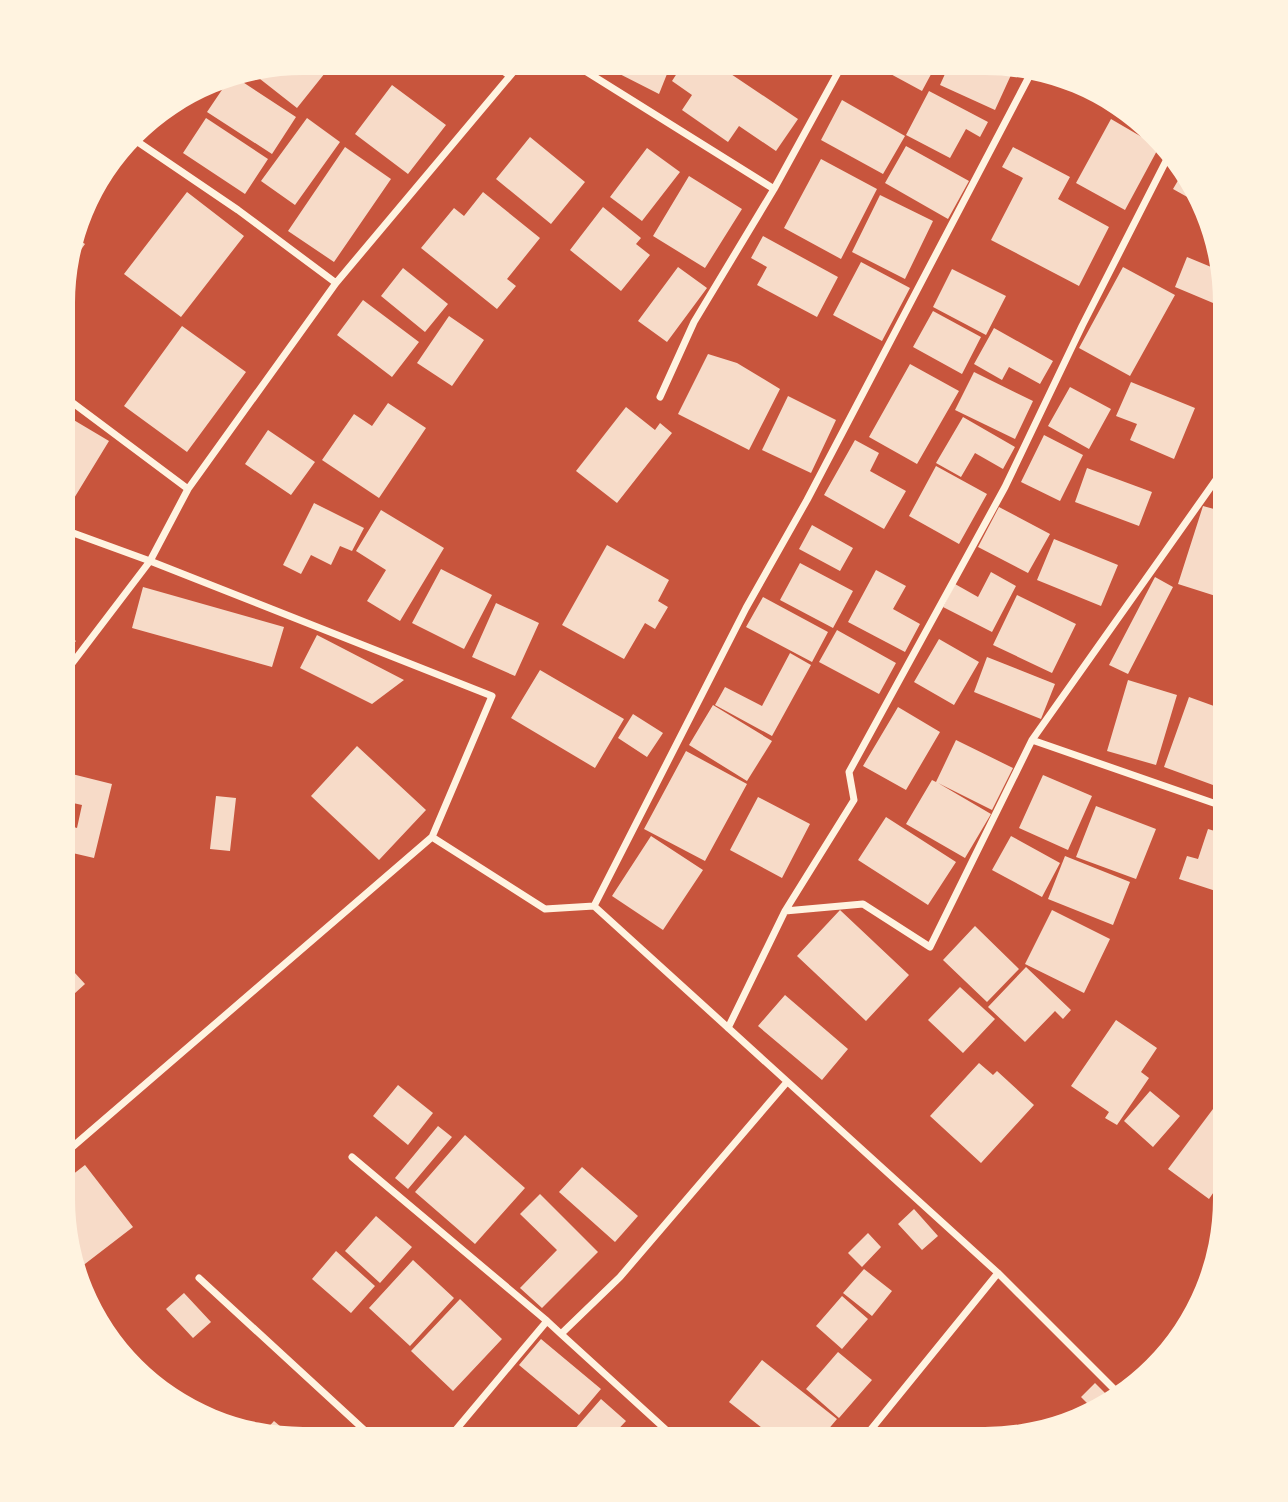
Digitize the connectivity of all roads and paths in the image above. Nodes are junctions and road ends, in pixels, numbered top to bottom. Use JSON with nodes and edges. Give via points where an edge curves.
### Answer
{"nodes":[{"id":1,"x":509,"y":75,"type":"edge"},
{"id":2,"x":592,"y":75,"type":"edge"},
{"id":3,"x":837,"y":75,"type":"edge"},
{"id":4,"x":1027,"y":80,"type":"edge"},
{"id":5,"x":141,"y":144,"type":"edge"},
{"id":6,"x":1165,"y":163,"type":"edge"},
{"id":7,"x":774,"y":189,"type":"junction"},
{"id":8,"x":336,"y":283,"type":"junction"},
{"id":9,"x":660,"y":397,"type":"dead end"},
{"id":10,"x":75,"y":404,"type":"edge"},
{"id":11,"x":1213,"y":488,"type":"edge"},
{"id":12,"x":188,"y":489,"type":"junction"},
{"id":13,"x":75,"y":534,"type":"edge"},
{"id":14,"x":150,"y":561,"type":"junction"},
{"id":15,"x":75,"y":660,"type":"edge"},
{"id":16,"x":1032,"y":740,"type":"junction"},
{"id":17,"x":1212,"y":803,"type":"edge"},
{"id":18,"x":432,"y":837,"type":"junction"},
{"id":19,"x":594,"y":906,"type":"junction"},
{"id":20,"x":785,"y":912,"type":"junction"},
{"id":21,"x":728,"y":1028,"type":"junction"},
{"id":22,"x":787,"y":1082,"type":"junction"},
{"id":23,"x":75,"y":1145,"type":"edge"},
{"id":24,"x":352,"y":1157,"type":"dead end"},
{"id":25,"x":998,"y":1273,"type":"junction"},
{"id":26,"x":199,"y":1278,"type":"dead end"},
{"id":27,"x":548,"y":1321,"type":"junction"},
{"id":28,"x":561,"y":1334,"type":"junction"},
{"id":29,"x":1112,"y":1387,"type":"edge"},
{"id":30,"x":360,"y":1426,"type":"edge"},
{"id":31,"x":459,"y":1426,"type":"edge"},
{"id":32,"x":662,"y":1426,"type":"edge"},
{"id":33,"x":874,"y":1426,"type":"edge"}],
"edges":[{"from":1,"to":8,"type":"street"},
{"from":2,"to":7,"type":"street"},
{"from":3,"to":7,"type":"street"},
{"from":4,"to":19,"type":"street","via":[[746,608]]},
{"from":5,"to":8,"type":"street"},
{"from":6,"to":20,"type":"street","via":[[1005,487],[849,772],[854,800]]},
{"from":7,"to":9,"type":"street","via":[[694,322]]},
{"from":8,"to":12,"type":"street"},
{"from":10,"to":12,"type":"street"},
{"from":11,"to":16,"type":"street"},
{"from":12,"to":14,"type":"street"},
{"from":13,"to":14,"type":"street"},
{"from":14,"to":15,"type":"street"},
{"from":14,"to":18,"type":"street","via":[[492,696]]},
{"from":16,"to":17,"type":"street"},
{"from":16,"to":20,"type":"street","via":[[930,947],[863,904]]},
{"from":18,"to":19,"type":"street","via":[[545,909]]},
{"from":18,"to":23,"type":"street"},
{"from":19,"to":21,"type":"street"},
{"from":20,"to":21,"type":"street"},
{"from":21,"to":22,"type":"street"},
{"from":22,"to":25,"type":"street"},
{"from":22,"to":28,"type":"street","via":[[620,1277]]},
{"from":24,"to":27,"type":"street"},
{"from":25,"to":29,"type":"street"},
{"from":25,"to":33,"type":"street"},
{"from":26,"to":30,"type":"street"},
{"from":27,"to":28,"type":"street"},
{"from":27,"to":31,"type":"street"},
{"from":28,"to":32,"type":"street"}]}
